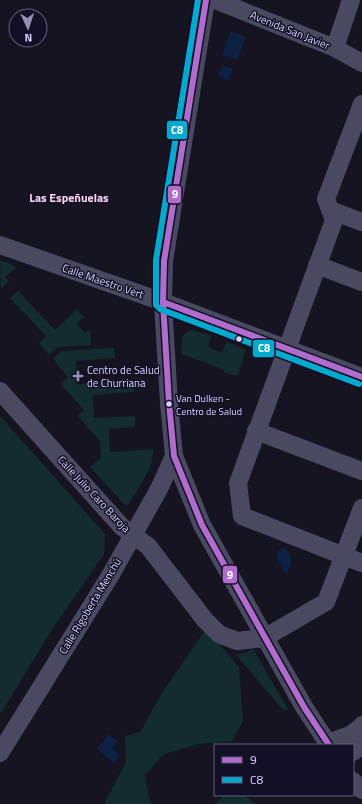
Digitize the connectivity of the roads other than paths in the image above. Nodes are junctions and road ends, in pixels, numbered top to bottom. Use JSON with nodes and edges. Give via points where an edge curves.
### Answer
{"nodes":[{"id":1,"x":206,"y":0,"type":"edge"},
{"id":2,"x":215,"y":0,"type":"edge"},
{"id":3,"x":351,"y":0,"type":"edge"},
{"id":4,"x":335,"y":48,"type":"junction"},
{"id":5,"x":362,"y":64,"type":"edge"},
{"id":6,"x":362,"y":104,"type":"edge"},
{"id":7,"x":330,"y":210,"type":"junction"},
{"id":8,"x":362,"y":222,"type":"edge"},
{"id":9,"x":0,"y":245,"type":"edge"},
{"id":10,"x":317,"y":265,"type":"junction"},
{"id":11,"x":362,"y":282,"type":"edge"},
{"id":12,"x":163,"y":302,"type":"junction"},
{"id":13,"x":287,"y":349,"type":"junction"},
{"id":14,"x":362,"y":377,"type":"edge"},
{"id":15,"x":0,"y":391,"type":"edge"},
{"id":16,"x":256,"y":431,"type":"junction"},
{"id":17,"x":174,"y":456,"type":"junction"},
{"id":18,"x":362,"y":471,"type":"edge"},
{"id":19,"x":362,"y":508,"type":"edge"},
{"id":20,"x":133,"y":535,"type":"junction"},
{"id":21,"x":344,"y":556,"type":"junction"},
{"id":22,"x":362,"y":563,"type":"edge"},
{"id":23,"x":264,"y":638,"type":"junction"},
{"id":24,"x":362,"y":731,"type":"edge"},
{"id":25,"x":329,"y":744,"type":"edge"},
{"id":26,"x":362,"y":745,"type":"edge"},
{"id":27,"x":354,"y":751,"type":"edge"},
{"id":28,"x":0,"y":753,"type":"edge"},
{"id":29,"x":354,"y":782,"type":"edge"},
{"id":30,"x":362,"y":790,"type":"edge"}],
"edges":[{"from":1,"to":12,"type":"street","via":[[164,261]]},
{"from":2,"to":4,"type":"street","name":"Avenida San Javier"},
{"from":3,"to":4,"type":"street"},
{"from":4,"to":5,"type":"street","name":"Avenida San Javier"},
{"from":6,"to":7,"type":"street","via":[[326,199]]},
{"from":7,"to":8,"type":"street"},
{"from":7,"to":10,"type":"street","via":[[334,220]]},
{"from":9,"to":12,"type":"street","name":"Calle Maestro Vert"},
{"from":10,"to":11,"type":"street"},
{"from":10,"to":13,"type":"street"},
{"from":12,"to":13,"type":"street","name":"Calle Maestro Vert"},
{"from":12,"to":17,"type":"street"},
{"from":13,"to":14,"type":"street","name":"Calle Maestro Vert"},
{"from":13,"to":16,"type":"street"},
{"from":15,"to":20,"type":"street","name":"Calle Julio Caro Baroja","via":[[118,523]]},
{"from":16,"to":18,"type":"street"},
{"from":16,"to":21,"type":"street","via":[[238,483],[242,516]]},
{"from":17,"to":20,"type":"street","name":"Calle Rigoberta Menchú"},
{"from":17,"to":23,"type":"street","via":[[202,524]]},
{"from":19,"to":21,"type":"street"},
{"from":20,"to":23,"type":"street","name":"Calle Julio Caro Baroja","via":[[148,546],[205,620],[219,634],[237,641]]},
{"from":20,"to":28,"type":"street","name":"Calle Rigoberta Menchú"},
{"from":21,"to":22,"type":"street"},
{"from":21,"to":23,"type":"street","via":[[326,602]]},
{"from":23,"to":25,"type":"street"},
{"from":24,"to":25,"type":"street"},
{"from":26,"to":27,"type":"street"},
{"from":29,"to":30,"type":"street"}]}
